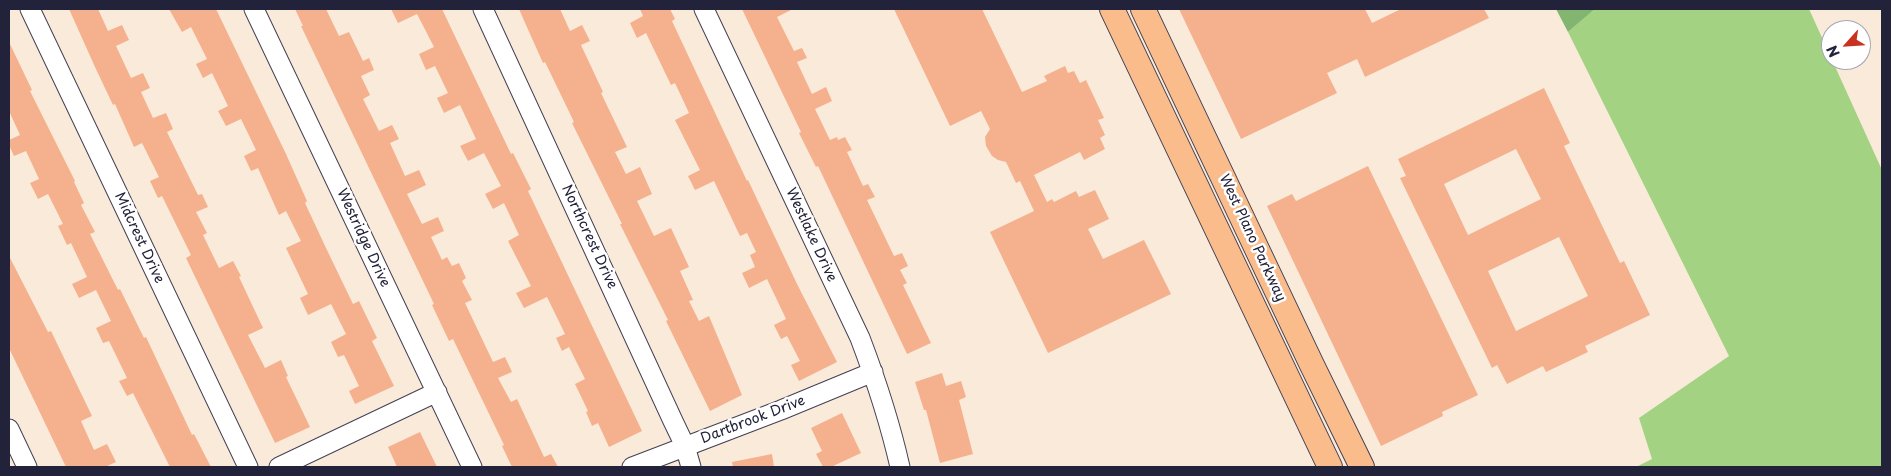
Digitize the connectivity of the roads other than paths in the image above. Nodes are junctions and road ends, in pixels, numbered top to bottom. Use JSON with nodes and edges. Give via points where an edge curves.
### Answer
{"nodes":[{"id":1,"x":30,"y":9,"type":"edge"},
{"id":2,"x":254,"y":9,"type":"edge"},
{"id":3,"x":483,"y":9,"type":"edge"},
{"id":4,"x":704,"y":9,"type":"edge"},
{"id":5,"x":1112,"y":9,"type":"edge"},
{"id":6,"x":1143,"y":9,"type":"edge"},
{"id":7,"x":1190,"y":108,"type":"junction"},
{"id":8,"x":1166,"y":125,"type":"junction"},
{"id":9,"x":873,"y":372,"type":"junction"},
{"id":10,"x":436,"y":392,"type":"junction"},
{"id":11,"x":9,"y":429,"type":"edge"},
{"id":12,"x":684,"y":446,"type":"junction"},
{"id":13,"x":27,"y":467,"type":"edge"},
{"id":14,"x":248,"y":467,"type":"edge"},
{"id":15,"x":278,"y":467,"type":"edge"},
{"id":16,"x":472,"y":467,"type":"edge"},
{"id":17,"x":632,"y":467,"type":"edge"},
{"id":18,"x":691,"y":467,"type":"edge"},
{"id":19,"x":900,"y":467,"type":"edge"},
{"id":20,"x":1330,"y":467,"type":"edge"},
{"id":21,"x":1362,"y":467,"type":"edge"}],
"edges":[{"from":1,"to":14,"type":"street","name":"Midcrest Drive"},
{"from":2,"to":10,"type":"street","name":"Westridge Drive"},
{"from":3,"to":12,"type":"street","name":"Northcrest Drive"},
{"from":4,"to":9,"type":"street","name":"Westlake Drive","via":[[860,338]]},
{"from":5,"to":8,"type":"main road","name":"West Plano Parkway"},
{"from":6,"to":7,"type":"main road","name":"West Plano Parkway"},
{"from":7,"to":8,"type":"main road"},
{"from":7,"to":21,"type":"main road","name":"West Plano Parkway"},
{"from":8,"to":20,"type":"main road","name":"West Plano Parkway"},
{"from":9,"to":12,"type":"street","name":"Dartbrook Drive"},
{"from":9,"to":19,"type":"street","name":"Westlake Drive"},
{"from":10,"to":15,"type":"street"},
{"from":10,"to":16,"type":"street","name":"Westridge Drive"},
{"from":11,"to":13,"type":"street"},
{"from":12,"to":17,"type":"street","name":"Dartbrook Drive"},
{"from":12,"to":18,"type":"street","name":"Northcrest Drive"}]}
